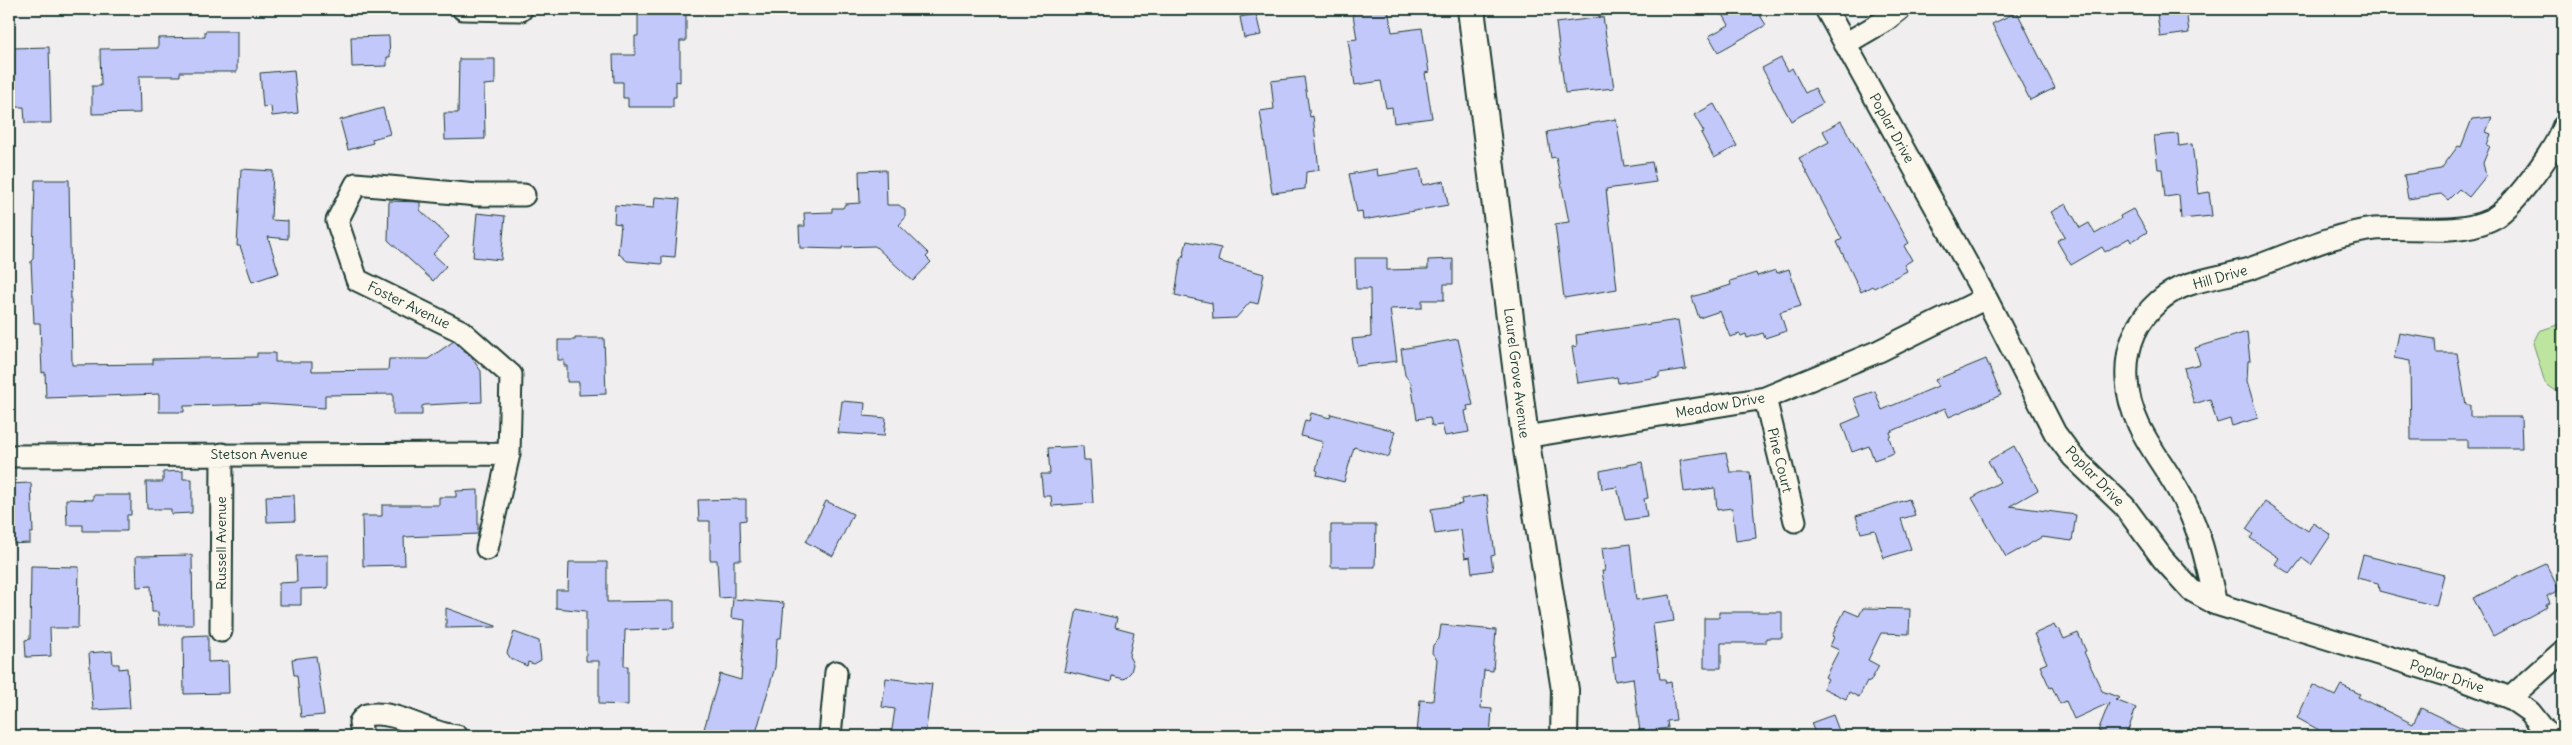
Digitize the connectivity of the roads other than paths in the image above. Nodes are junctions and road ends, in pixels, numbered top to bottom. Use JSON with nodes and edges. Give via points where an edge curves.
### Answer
{"nodes":[{"id":1,"x":463,"y":9,"type":"edge"},
{"id":2,"x":1471,"y":9,"type":"edge"},
{"id":3,"x":1826,"y":9,"type":"edge"},
{"id":4,"x":1900,"y":9,"type":"edge"},
{"id":5,"x":522,"y":10,"type":"dead end"},
{"id":6,"x":1846,"y":44,"type":"junction"},
{"id":7,"x":2563,"y":127,"type":"edge"},
{"id":8,"x":524,"y":195,"type":"dead end"},
{"id":9,"x":1986,"y":298,"type":"junction"},
{"id":10,"x":1765,"y":398,"type":"junction"},
{"id":11,"x":1525,"y":437,"type":"junction"},
{"id":12,"x":222,"y":454,"type":"junction"},
{"id":13,"x":509,"y":454,"type":"junction"},
{"id":14,"x":9,"y":456,"type":"edge"},
{"id":15,"x":1795,"y":521,"type":"dead end"},
{"id":16,"x":487,"y":549,"type":"dead end"},
{"id":17,"x":2216,"y":604,"type":"junction"},
{"id":18,"x":221,"y":631,"type":"dead end"},
{"id":19,"x":2563,"y":651,"type":"edge"},
{"id":20,"x":836,"y":672,"type":"dead end"},
{"id":21,"x":2510,"y":698,"type":"junction"},
{"id":22,"x":362,"y":736,"type":"edge"},
{"id":23,"x":457,"y":736,"type":"edge"},
{"id":24,"x":830,"y":736,"type":"edge"},
{"id":25,"x":1564,"y":736,"type":"edge"},
{"id":26,"x":2549,"y":736,"type":"edge"}],
"edges":[{"from":1,"to":5,"type":"street"},
{"from":2,"to":11,"type":"street","name":"Laurel Grove Avenue"},
{"from":3,"to":6,"type":"street","name":"Poplar Drive"},
{"from":4,"to":6,"type":"street"},
{"from":6,"to":9,"type":"street","name":"Poplar Drive"},
{"from":7,"to":17,"type":"street","name":"Hill Drive","via":[[2558,141],[2519,194],[2491,220],[2474,226],[2404,227],[2342,236],[2174,291],[2159,300],[2145,315],[2135,330],[2129,349],[2127,379],[2130,402],[2138,426],[2173,479],[2200,534]]},
{"from":8,"to":13,"type":"street","name":"Foster Avenue","via":[[477,195],[356,184],[337,221],[356,280],[461,331],[511,375]]},
{"from":9,"to":10,"type":"street","name":"Meadow Drive","via":[[1879,351]]},
{"from":9,"to":17,"type":"street","name":"Poplar Drive","via":[[2055,433],[2073,457],[2124,506],[2163,559],[2191,590]]},
{"from":10,"to":11,"type":"street","name":"Meadow Drive"},
{"from":10,"to":15,"type":"street","name":"Pine Court"},
{"from":11,"to":25,"type":"street","name":"Laurel Grove Avenue","via":[[1565,690]]},
{"from":12,"to":13,"type":"street","name":"Stetson Avenue"},
{"from":12,"to":14,"type":"street","name":"Stetson Avenue"},
{"from":12,"to":18,"type":"street","name":"Russell Avenue"},
{"from":13,"to":16,"type":"street","name":"Foster Avenue"},
{"from":17,"to":21,"type":"street","name":"Poplar Drive","via":[[2466,680]]},
{"from":19,"to":21,"type":"street"},
{"from":20,"to":24,"type":"street"},
{"from":21,"to":26,"type":"street","name":"Poplar Drive","via":[[2530,712]]},
{"from":22,"to":23,"type":"street","via":[[360,722],[366,715],[378,713],[441,735]]}]}
